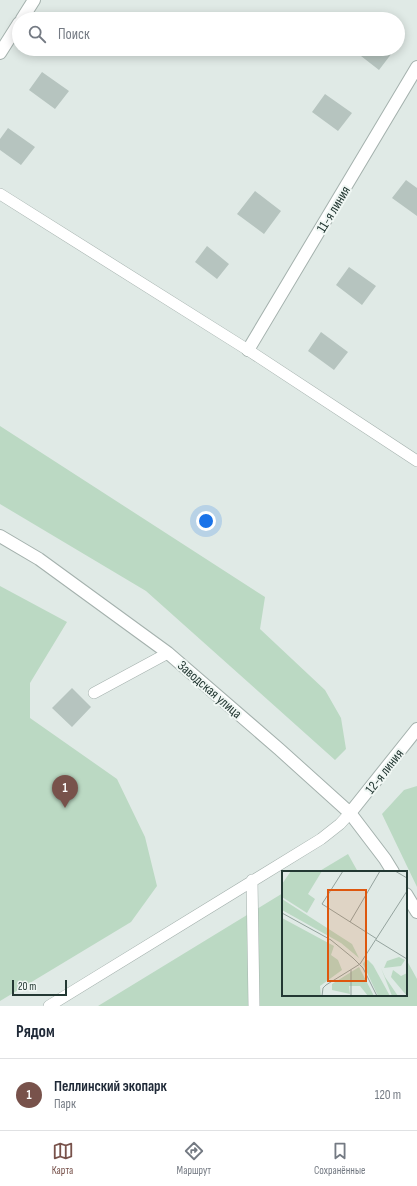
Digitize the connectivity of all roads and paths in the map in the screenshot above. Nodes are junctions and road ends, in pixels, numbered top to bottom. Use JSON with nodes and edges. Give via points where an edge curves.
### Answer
{"nodes":[{"id":1,"x":34,"y":0,"type":"edge"},
{"id":2,"x":26,"y":12,"type":"edge"},
{"id":3,"x":12,"y":34,"type":"edge"},
{"id":4,"x":0,"y":53,"type":"edge"},
{"id":5,"x":417,"y":67,"type":"edge"},
{"id":6,"x":0,"y":194,"type":"edge"},
{"id":7,"x":248,"y":350,"type":"junction"},
{"id":8,"x":417,"y":461,"type":"edge"},
{"id":9,"x":0,"y":536,"type":"edge"},
{"id":10,"x":168,"y":653,"type":"junction"},
{"id":11,"x":94,"y":693,"type":"dead end"},
{"id":12,"x":417,"y":729,"type":"edge"},
{"id":13,"x":350,"y":813,"type":"junction"},
{"id":14,"x":392,"y":871,"type":"edge"},
{"id":15,"x":252,"y":880,"type":"junction"},
{"id":16,"x":407,"y":896,"type":"edge"},
{"id":17,"x":417,"y":912,"type":"edge"},
{"id":18,"x":49,"y":1006,"type":"edge"},
{"id":19,"x":254,"y":1006,"type":"edge"}],
"edges":[{"from":1,"to":2,"type":"street"},
{"from":3,"to":4,"type":"street"},
{"from":5,"to":7,"type":"street","name":"11-я линия"},
{"from":6,"to":7,"type":"lane"},
{"from":7,"to":8,"type":"lane"},
{"from":9,"to":10,"type":"street","name":"Заводская улица","via":[[39,559]]},
{"from":10,"to":11,"type":"lane"},
{"from":10,"to":13,"type":"street","name":"Заводская улица"},
{"from":12,"to":13,"type":"street","name":"12-я линия"},
{"from":13,"to":14,"type":"street","name":"Заводская улица"},
{"from":13,"to":15,"type":"lane","via":[[321,839]]},
{"from":15,"to":18,"type":"lane"},
{"from":15,"to":19,"type":"lane"},
{"from":16,"to":17,"type":"street"}]}
